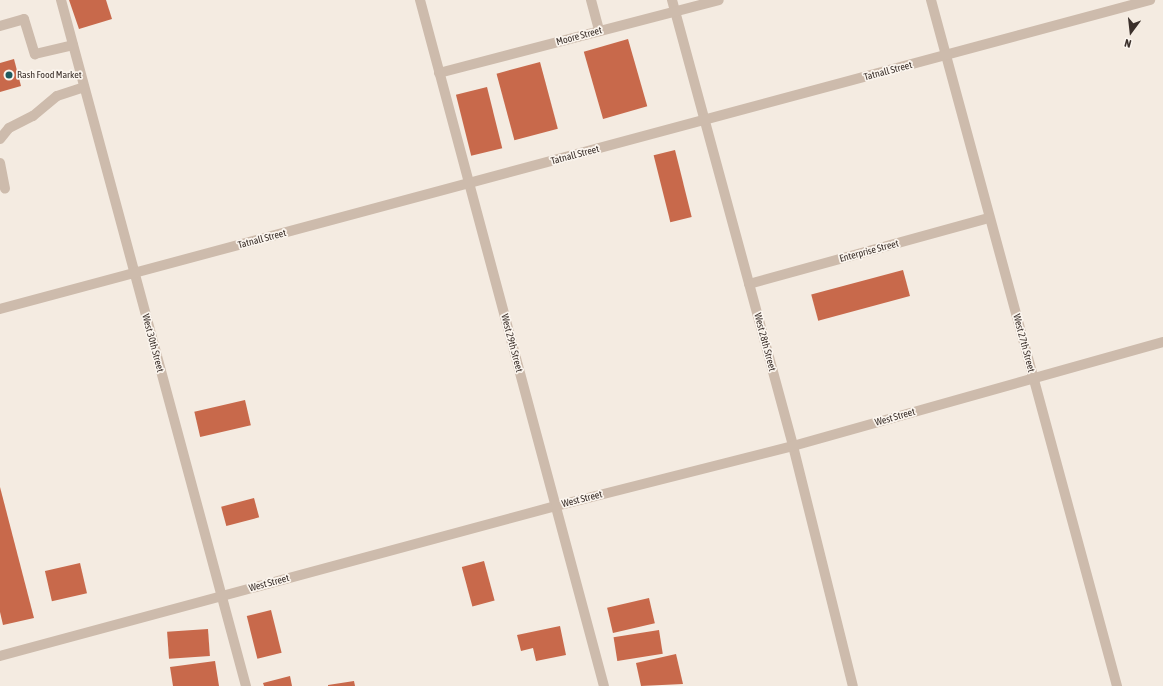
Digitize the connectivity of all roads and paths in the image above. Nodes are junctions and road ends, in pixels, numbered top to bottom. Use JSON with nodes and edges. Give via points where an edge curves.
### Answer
{"nodes":[{"id":1,"x":61,"y":0,"type":"edge"},
{"id":2,"x":420,"y":0,"type":"edge"},
{"id":3,"x":591,"y":0,"type":"edge"},
{"id":4,"x":672,"y":0,"type":"edge"},
{"id":5,"x":719,"y":0,"type":"edge"},
{"id":6,"x":931,"y":0,"type":"edge"},
{"id":7,"x":1150,"y":0,"type":"edge"},
{"id":8,"x":675,"y":12,"type":"junction"},
{"id":9,"x":0,"y":26,"type":"edge"},
{"id":10,"x":599,"y":30,"type":"junction"},
{"id":11,"x":73,"y":45,"type":"junction"},
{"id":12,"x":946,"y":55,"type":"junction"},
{"id":13,"x":439,"y":73,"type":"junction"},
{"id":14,"x":84,"y":87,"type":"junction"},
{"id":15,"x":704,"y":121,"type":"junction"},
{"id":16,"x":0,"y":139,"type":"edge"},
{"id":17,"x":0,"y":163,"type":"edge"},
{"id":18,"x":469,"y":183,"type":"junction"},
{"id":19,"x":5,"y":189,"type":"dead end"},
{"id":20,"x":989,"y":218,"type":"junction"},
{"id":21,"x":134,"y":273,"type":"junction"},
{"id":22,"x":749,"y":284,"type":"junction"},
{"id":23,"x":0,"y":310,"type":"edge"},
{"id":24,"x":1163,"y":342,"type":"edge"},
{"id":25,"x":1033,"y":377,"type":"junction"},
{"id":26,"x":793,"y":446,"type":"junction"},
{"id":27,"x":556,"y":506,"type":"junction"},
{"id":28,"x":221,"y":596,"type":"junction"},
{"id":29,"x":0,"y":656,"type":"edge"},
{"id":30,"x":246,"y":686,"type":"edge"},
{"id":31,"x":604,"y":686,"type":"edge"},
{"id":32,"x":853,"y":686,"type":"edge"},
{"id":33,"x":1117,"y":686,"type":"edge"}],
"edges":[{"from":1,"to":11,"type":"street","name":"West 30th Street"},
{"from":2,"to":13,"type":"street","name":"West 29th Street"},
{"from":3,"to":10,"type":"street"},
{"from":4,"to":8,"type":"street","name":"West 28th Street"},
{"from":5,"to":8,"type":"street","name":"Moore Street"},
{"from":6,"to":12,"type":"street","name":"West 27th Street"},
{"from":7,"to":12,"type":"street","name":"Tatnall Street"},
{"from":8,"to":10,"type":"street","name":"Moore Street"},
{"from":8,"to":15,"type":"street","name":"West 28th Street"},
{"from":9,"to":11,"type":"street","via":[[24,19],[36,54]]},
{"from":10,"to":13,"type":"street","name":"Moore Street"},
{"from":11,"to":14,"type":"street","name":"West 30th Street"},
{"from":12,"to":15,"type":"street","name":"Tatnall Street"},
{"from":12,"to":20,"type":"street","name":"West 27th Street"},
{"from":13,"to":18,"type":"street","name":"West 29th Street"},
{"from":14,"to":16,"type":"street","via":[[57,96],[33,116],[8,128]]},
{"from":14,"to":21,"type":"street","name":"West 30th Street"},
{"from":15,"to":18,"type":"street","name":"Tatnall Street"},
{"from":15,"to":22,"type":"street","name":"West 28th Street"},
{"from":17,"to":19,"type":"street"},
{"from":18,"to":21,"type":"street","name":"Tatnall Street"},
{"from":18,"to":27,"type":"street","name":"West 29th Street"},
{"from":20,"to":22,"type":"street","name":"Enterprise Street"},
{"from":20,"to":25,"type":"street","name":"West 27th Street"},
{"from":21,"to":23,"type":"street","name":"Tatnall Street"},
{"from":21,"to":28,"type":"street","name":"West 30th Street"},
{"from":22,"to":26,"type":"street","name":"West 28th Street"},
{"from":24,"to":25,"type":"street","name":"West Street"},
{"from":25,"to":26,"type":"street","name":"West Street"},
{"from":25,"to":33,"type":"street","name":"West 27th Street"},
{"from":26,"to":27,"type":"street","name":"West Street"},
{"from":26,"to":32,"type":"street","name":"West 28th Street"},
{"from":27,"to":28,"type":"street","name":"West Street"},
{"from":27,"to":31,"type":"street","name":"West 29th Street"},
{"from":28,"to":29,"type":"street","name":"West Street"},
{"from":28,"to":30,"type":"street","name":"West 30th Street"}]}
